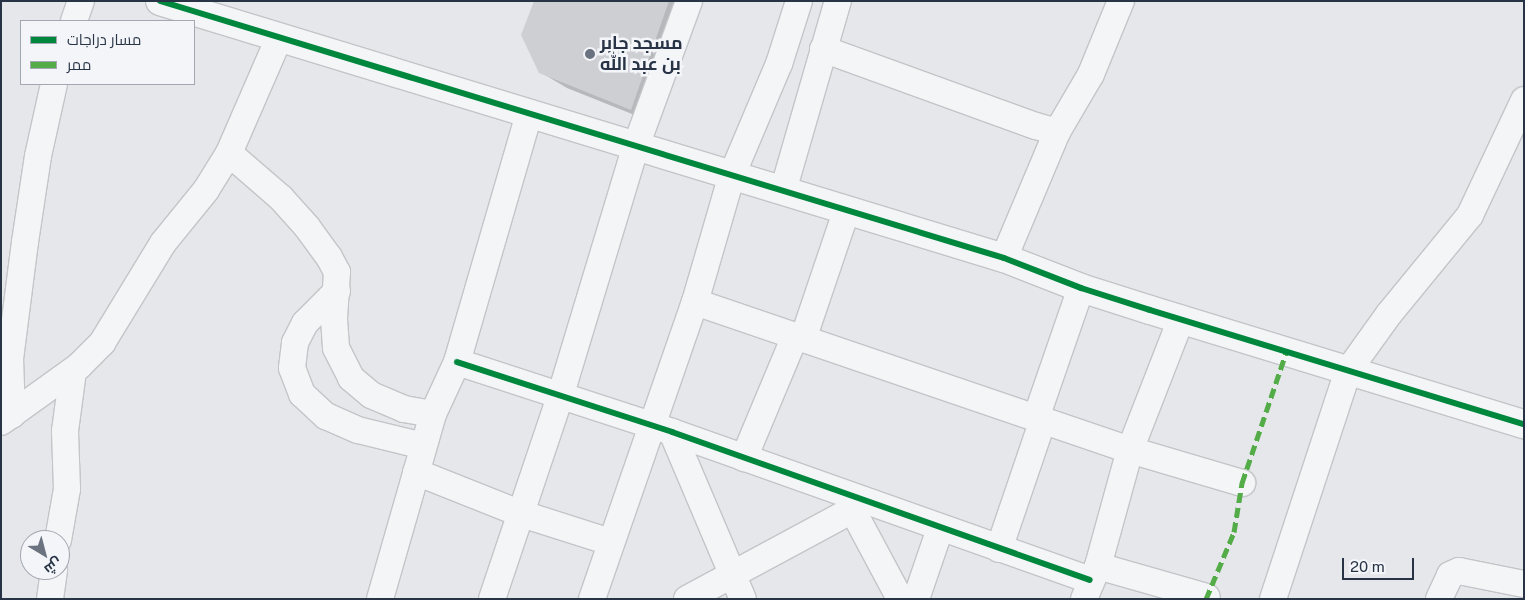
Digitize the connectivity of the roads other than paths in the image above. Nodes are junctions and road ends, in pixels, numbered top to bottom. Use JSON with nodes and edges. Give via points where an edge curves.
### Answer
{"nodes":[{"id":1,"x":81,"y":1,"type":"edge"},
{"id":2,"x":160,"y":1,"type":"edge"},
{"id":3,"x":689,"y":1,"type":"edge"},
{"id":4,"x":798,"y":1,"type":"edge"},
{"id":5,"x":838,"y":1,"type":"edge"},
{"id":6,"x":1121,"y":1,"type":"edge"},
{"id":7,"x":74,"y":20,"type":"edge"},
{"id":8,"x":279,"y":38,"type":"junction"},
{"id":9,"x":823,"y":49,"type":"junction"},
{"id":10,"x":54,"y":85,"type":"edge"},
{"id":11,"x":1524,"y":100,"type":"edge"},
{"id":12,"x":528,"y":114,"type":"junction"},
{"id":13,"x":1057,"y":132,"type":"junction"},
{"id":14,"x":636,"y":146,"type":"junction"},
{"id":15,"x":229,"y":153,"type":"junction"},
{"id":16,"x":732,"y":175,"type":"junction"},
{"id":17,"x":783,"y":191,"type":"junction"},
{"id":18,"x":846,"y":212,"type":"junction"},
{"id":19,"x":1004,"y":258,"type":"junction"},
{"id":20,"x":1081,"y":288,"type":"junction"},
{"id":21,"x":337,"y":291,"type":"junction"},
{"id":22,"x":695,"y":302,"type":"junction"},
{"id":23,"x":1181,"y":319,"type":"junction"},
{"id":24,"x":799,"y":338,"type":"junction"},
{"id":25,"x":457,"y":362,"type":"junction"},
{"id":26,"x":72,"y":371,"type":"junction"},
{"id":27,"x":1348,"y":372,"type":"junction"},
{"id":28,"x":560,"y":396,"type":"junction"},
{"id":29,"x":433,"y":414,"type":"junction"},
{"id":30,"x":7,"y":418,"type":"edge"},
{"id":31,"x":1039,"y":419,"type":"junction"},
{"id":32,"x":1524,"y":424,"type":"edge"},
{"id":33,"x":662,"y":428,"type":"junction"},
{"id":34,"x":423,"y":446,"type":"junction"},
{"id":35,"x":1130,"y":450,"type":"junction"},
{"id":36,"x":744,"y":458,"type":"junction"},
{"id":37,"x":416,"y":472,"type":"junction"},
{"id":38,"x":1242,"y":483,"type":"dead end"},
{"id":39,"x":860,"y":506,"type":"junction"},
{"id":40,"x":519,"y":513,"type":"junction"},
{"id":41,"x":940,"y":529,"type":"junction"},
{"id":42,"x":60,"y":530,"type":"edge"},
{"id":43,"x":610,"y":542,"type":"junction"},
{"id":44,"x":999,"y":549,"type":"junction"},
{"id":45,"x":732,"y":575,"type":"junction"},
{"id":46,"x":1090,"y":582,"type":"edge"},
{"id":47,"x":1524,"y":584,"type":"edge"},
{"id":48,"x":1207,"y":598,"type":"dead end"},
{"id":49,"x":380,"y":599,"type":"edge"},
{"id":50,"x":492,"y":599,"type":"edge"},
{"id":51,"x":592,"y":599,"type":"edge"},
{"id":52,"x":687,"y":599,"type":"edge"},
{"id":53,"x":743,"y":599,"type":"edge"},
{"id":54,"x":900,"y":599,"type":"edge"},
{"id":55,"x":916,"y":599,"type":"edge"},
{"id":56,"x":1273,"y":599,"type":"edge"},
{"id":57,"x":1439,"y":599,"type":"edge"}],
"edges":[{"from":1,"to":7,"type":"street"},
{"from":2,"to":8,"type":"street"},
{"from":3,"to":14,"type":"street"},
{"from":4,"to":16,"type":"street","via":[[779,64]]},
{"from":5,"to":9,"type":"street"},
{"from":6,"to":13,"type":"street","via":[[1090,74]]},
{"from":8,"to":12,"type":"street"},
{"from":8,"to":15,"type":"street"},
{"from":9,"to":13,"type":"street"},
{"from":9,"to":17,"type":"street"},
{"from":10,"to":30,"type":"street","via":[[38,156],[22,262],[10,359]]},
{"from":11,"to":27,"type":"street","via":[[1470,215]]},
{"from":12,"to":14,"type":"street"},
{"from":12,"to":25,"type":"street"},
{"from":13,"to":19,"type":"street"},
{"from":14,"to":16,"type":"street"},
{"from":14,"to":28,"type":"street"},
{"from":15,"to":21,"type":"street","via":[[281,198],[307,227],[337,272]]},
{"from":15,"to":26,"type":"street","via":[[206,190],[163,243],[102,343]]},
{"from":16,"to":17,"type":"street"},
{"from":16,"to":22,"type":"street"},
{"from":17,"to":18,"type":"street"},
{"from":18,"to":19,"type":"street"},
{"from":18,"to":24,"type":"street"},
{"from":19,"to":20,"type":"street"},
{"from":20,"to":23,"type":"street"},
{"from":20,"to":31,"type":"street"},
{"from":21,"to":29,"type":"street","via":[[334,319],[336,348],[351,378],[370,396],[404,409]]},
{"from":21,"to":34,"type":"street","via":[[305,323],[295,343],[292,368],[302,394],[334,420],[385,438]]},
{"from":22,"to":24,"type":"street"},
{"from":22,"to":33,"type":"street"},
{"from":23,"to":27,"type":"street","via":[[1287,350]]},
{"from":23,"to":35,"type":"street"},
{"from":24,"to":31,"type":"street"},
{"from":24,"to":36,"type":"street"},
{"from":25,"to":28,"type":"street"},
{"from":25,"to":29,"type":"street"},
{"from":26,"to":30,"type":"street"},
{"from":26,"to":42,"type":"street","via":[[65,431],[67,488]]},
{"from":27,"to":32,"type":"street"},
{"from":27,"to":56,"type":"street"},
{"from":28,"to":33,"type":"street"},
{"from":28,"to":40,"type":"street"},
{"from":29,"to":34,"type":"street"},
{"from":31,"to":35,"type":"street"},
{"from":31,"to":44,"type":"street"},
{"from":33,"to":36,"type":"street"},
{"from":33,"to":43,"type":"street"},
{"from":33,"to":45,"type":"street"},
{"from":34,"to":37,"type":"street"},
{"from":35,"to":38,"type":"street"},
{"from":35,"to":46,"type":"street"},
{"from":36,"to":39,"type":"street"},
{"from":37,"to":40,"type":"street"},
{"from":37,"to":49,"type":"street"},
{"from":39,"to":41,"type":"street"},
{"from":39,"to":45,"type":"street"},
{"from":39,"to":54,"type":"street"},
{"from":40,"to":43,"type":"street"},
{"from":40,"to":50,"type":"street"},
{"from":41,"to":44,"type":"street"},
{"from":41,"to":55,"type":"street"},
{"from":43,"to":51,"type":"street"},
{"from":44,"to":46,"type":"street"},
{"from":45,"to":52,"type":"street"},
{"from":45,"to":53,"type":"street"},
{"from":46,"to":48,"type":"street"},
{"from":47,"to":57,"type":"street","via":[[1459,571],[1450,575]]}]}
